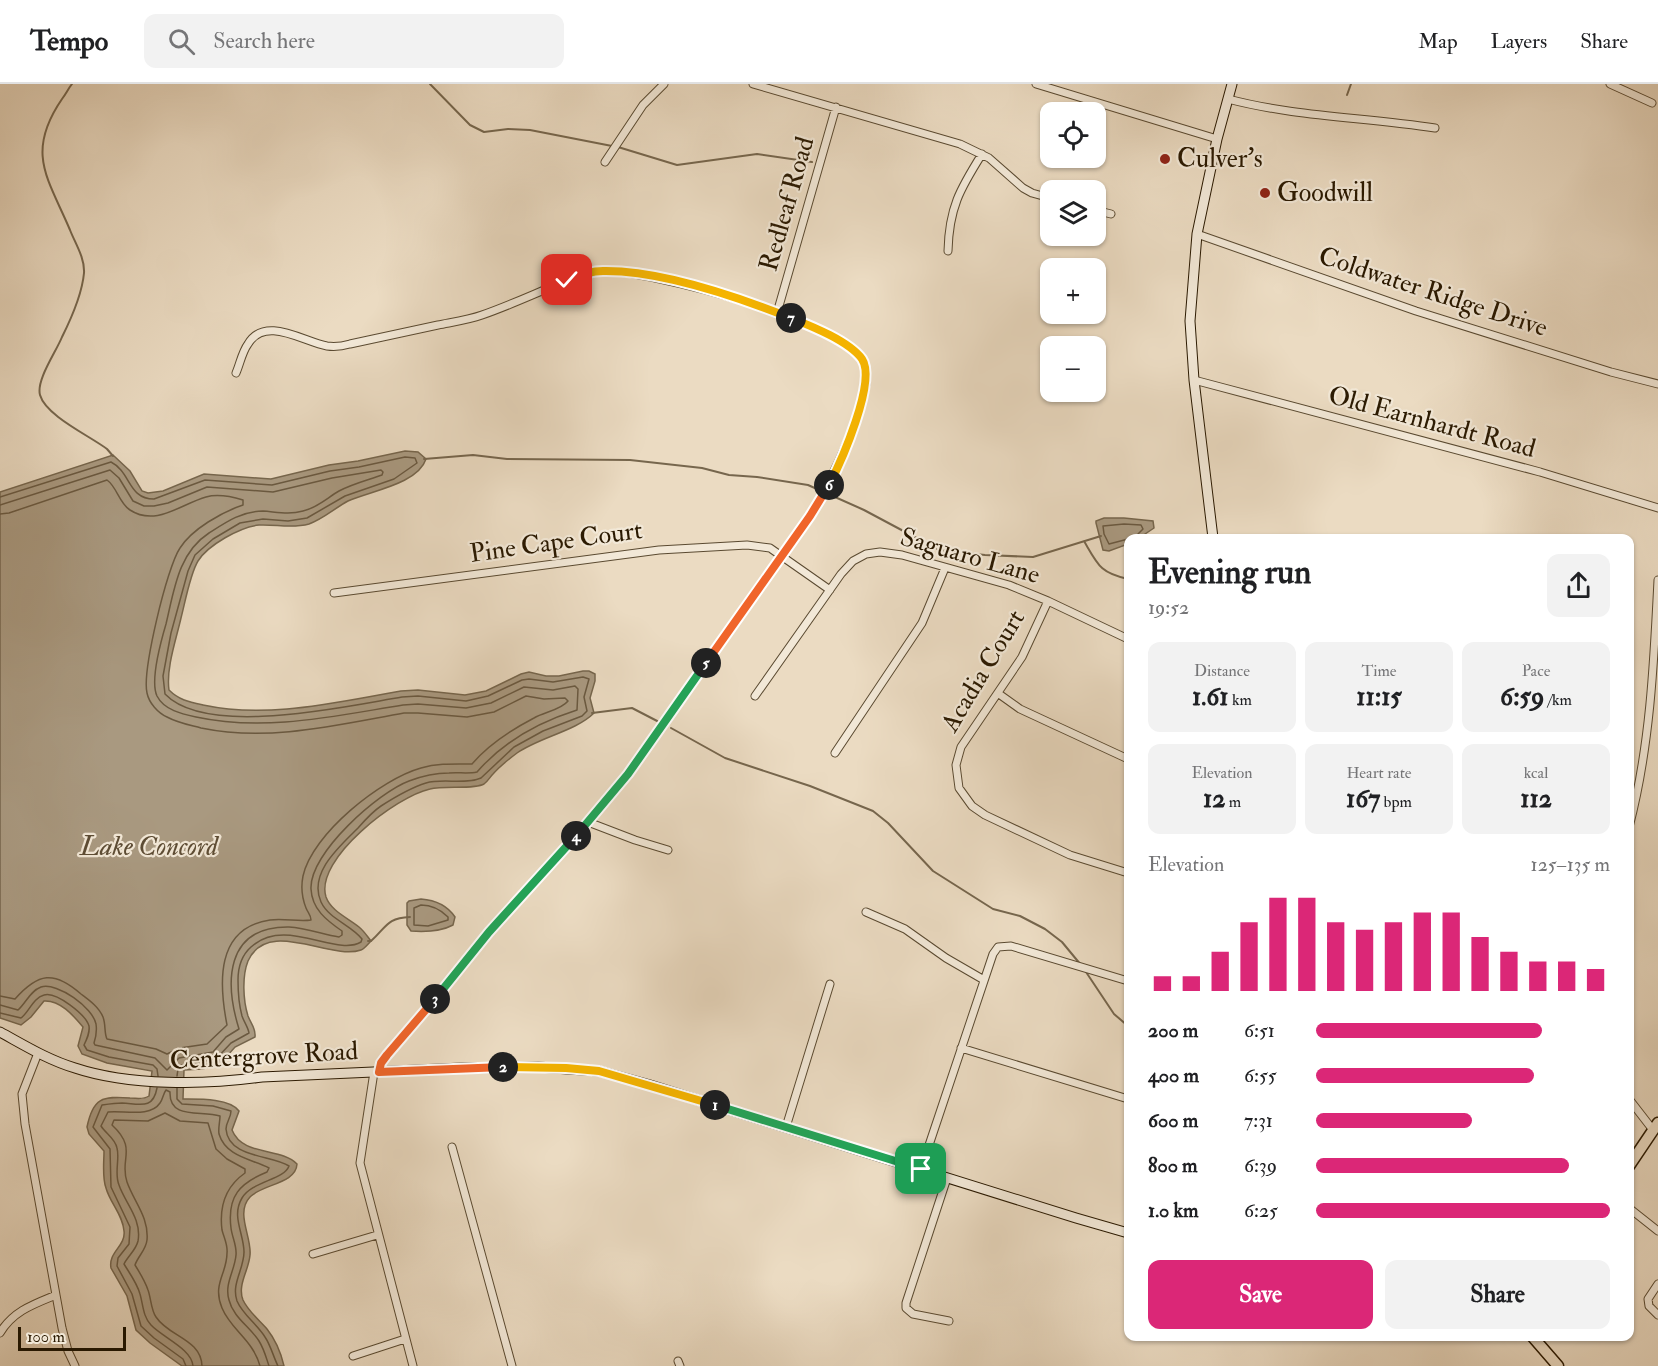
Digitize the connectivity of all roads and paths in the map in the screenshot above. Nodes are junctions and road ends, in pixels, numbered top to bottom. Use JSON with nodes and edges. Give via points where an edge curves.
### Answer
{"nodes":[{"id":1,"x":664,"y":84,"type":"edge"},
{"id":2,"x":753,"y":84,"type":"edge"},
{"id":3,"x":1036,"y":84,"type":"edge"},
{"id":4,"x":1232,"y":84,"type":"edge"},
{"id":5,"x":1610,"y":84,"type":"edge"},
{"id":6,"x":1228,"y":99,"type":"junction"},
{"id":7,"x":1652,"y":103,"type":"dead end"},
{"id":8,"x":836,"y":107,"type":"junction"},
{"id":9,"x":1435,"y":128,"type":"dead end"},
{"id":10,"x":1217,"y":139,"type":"junction"},
{"id":11,"x":982,"y":154,"type":"junction"},
{"id":12,"x":605,"y":162,"type":"dead end"},
{"id":13,"x":1040,"y":195,"type":"edge"},
{"id":14,"x":1106,"y":213,"type":"edge"},
{"id":15,"x":1111,"y":214,"type":"dead end"},
{"id":16,"x":1197,"y":234,"type":"junction"},
{"id":17,"x":948,"y":251,"type":"dead end"},
{"id":18,"x":777,"y":313,"type":"junction"},
{"id":19,"x":236,"y":373,"type":"dead end"},
{"id":20,"x":1194,"y":380,"type":"junction"},
{"id":21,"x":1658,"y":384,"type":"edge"},
{"id":22,"x":1658,"y":508,"type":"edge"},
{"id":23,"x":1213,"y":534,"type":"edge"},
{"id":24,"x":782,"y":555,"type":"junction"},
{"id":25,"x":945,"y":568,"type":"junction"},
{"id":26,"x":1658,"y":580,"type":"edge"},
{"id":27,"x":830,"y":590,"type":"junction"},
{"id":28,"x":334,"y":593,"type":"dead end"},
{"id":29,"x":1048,"y":601,"type":"junction"},
{"id":30,"x":1124,"y":637,"type":"edge"},
{"id":31,"x":999,"y":694,"type":"junction"},
{"id":32,"x":755,"y":696,"type":"dead end"},
{"id":33,"x":835,"y":753,"type":"dead end"},
{"id":34,"x":1124,"y":757,"type":"edge"},
{"id":35,"x":1634,"y":802,"type":"edge"},
{"id":36,"x":588,"y":822,"type":"junction"},
{"id":37,"x":668,"y":850,"type":"dead end"},
{"id":38,"x":1124,"y":872,"type":"edge"},
{"id":39,"x":866,"y":912,"type":"dead end"},
{"id":40,"x":984,"y":980,"type":"junction"},
{"id":41,"x":1124,"y":980,"type":"edge"},
{"id":42,"x":830,"y":984,"type":"dead end"},
{"id":43,"x":0,"y":1032,"type":"edge"},
{"id":44,"x":961,"y":1048,"type":"junction"},
{"id":45,"x":38,"y":1053,"type":"junction"},
{"id":46,"x":376,"y":1072,"type":"junction"},
{"id":47,"x":1124,"y":1098,"type":"edge"},
{"id":48,"x":1634,"y":1104,"type":"edge"},
{"id":49,"x":786,"y":1127,"type":"junction"},
{"id":50,"x":1656,"y":1127,"type":"edge"},
{"id":51,"x":452,"y":1147,"type":"dead end"},
{"id":52,"x":1634,"y":1159,"type":"edge"},
{"id":53,"x":921,"y":1169,"type":"junction"},
{"id":54,"x":947,"y":1178,"type":"junction"},
{"id":55,"x":1634,"y":1212,"type":"edge"},
{"id":56,"x":1658,"y":1231,"type":"edge"},
{"id":57,"x":1124,"y":1232,"type":"edge"},
{"id":58,"x":377,"y":1235,"type":"junction"},
{"id":59,"x":313,"y":1254,"type":"dead end"},
{"id":60,"x":1658,"y":1284,"type":"edge"},
{"id":61,"x":56,"y":1295,"type":"junction"},
{"id":62,"x":1658,"y":1315,"type":"edge"},
{"id":63,"x":949,"y":1322,"type":"dead end"},
{"id":64,"x":0,"y":1333,"type":"edge"},
{"id":65,"x":405,"y":1339,"type":"junction"},
{"id":66,"x":1536,"y":1341,"type":"edge"},
{"id":67,"x":353,"y":1356,"type":"dead end"},
{"id":68,"x":75,"y":1366,"type":"edge"},
{"id":69,"x":413,"y":1366,"type":"edge"},
{"id":70,"x":512,"y":1366,"type":"edge"},
{"id":71,"x":1558,"y":1366,"type":"edge"}],
"edges":[{"from":1,"to":12,"type":"street","via":[[643,105]]},
{"from":2,"to":8,"type":"street"},
{"from":3,"to":10,"type":"street"},
{"from":4,"to":6,"type":"street"},
{"from":5,"to":7,"type":"street"},
{"from":6,"to":9,"type":"street","via":[[1300,114]]},
{"from":6,"to":10,"type":"street"},
{"from":8,"to":11,"type":"street","via":[[924,132]]},
{"from":8,"to":18,"type":"street","name":"Redleaf Road"},
{"from":10,"to":16,"type":"street"},
{"from":11,"to":13,"type":"street","via":[[1023,188]]},
{"from":11,"to":17,"type":"street","via":[[957,197]]},
{"from":14,"to":15,"type":"street"},
{"from":16,"to":20,"type":"street","via":[[1190,321]]},
{"from":16,"to":21,"type":"street","name":"Coldwater Ridge Drive","via":[[1416,311]]},
{"from":18,"to":19,"type":"street","via":[[659,277],[602,271],[580,274],[480,316],[348,345],[325,345],[279,331],[258,334],[248,343]]},
{"from":18,"to":24,"type":"street","via":[[840,341],[864,363],[866,375],[862,401],[833,476]]},
{"from":20,"to":22,"type":"street","name":"Old Earnhardt Road","via":[[1540,472]]},
{"from":20,"to":23,"type":"street"},
{"from":24,"to":27,"type":"street","name":"Pine Cape Court"},
{"from":24,"to":28,"type":"street","name":"Pine Cape Court","via":[[760,546],[690,546]]},
{"from":24,"to":36,"type":"street","via":[[658,733]]},
{"from":25,"to":27,"type":"street","name":"Saguaro Lane","via":[[902,555],[866,554],[853,561]]},
{"from":25,"to":29,"type":"street","name":"Saguaro Lane","via":[[1009,585]]},
{"from":25,"to":33,"type":"street","via":[[922,623]]},
{"from":26,"to":35,"type":"street","via":[[1644,752]]},
{"from":27,"to":32,"type":"street","name":"Saguaro Lane"},
{"from":29,"to":30,"type":"street","name":"Saguaro Lane"},
{"from":29,"to":31,"type":"street","name":"Acadia Court","via":[[1022,657]]},
{"from":31,"to":34,"type":"street","via":[[1020,709]]},
{"from":31,"to":38,"type":"street","name":"Acadia Court","via":[[961,747],[956,765],[959,788],[972,806],[985,815],[1070,855]]},
{"from":36,"to":37,"type":"street"},
{"from":36,"to":46,"type":"street","via":[[489,932]]},
{"from":39,"to":40,"type":"street","via":[[905,929]]},
{"from":40,"to":41,"type":"street","via":[[993,954],[1005,945]]},
{"from":40,"to":44,"type":"street"},
{"from":42,"to":49,"type":"street"},
{"from":43,"to":45,"type":"street","name":"Centergrove Road"},
{"from":44,"to":47,"type":"street"},
{"from":44,"to":53,"type":"street"},
{"from":45,"to":46,"type":"street","name":"Centergrove Road","via":[[73,1068],[131,1080],[240,1080]]},
{"from":45,"to":61,"type":"street","via":[[22,1094]]},
{"from":46,"to":49,"type":"street","name":"Centergrove Road","via":[[538,1067],[599,1071]]},
{"from":46,"to":58,"type":"street","via":[[360,1163]]},
{"from":48,"to":50,"type":"street"},
{"from":49,"to":53,"type":"street","name":"Centergrove Road"},
{"from":50,"to":52,"type":"main road"},
{"from":51,"to":70,"type":"street"},
{"from":53,"to":54,"type":"street","name":"Centergrove Road"},
{"from":54,"to":57,"type":"street","name":"Centergrove Road"},
{"from":54,"to":63,"type":"street","via":[[906,1308],[913,1314]]},
{"from":55,"to":56,"type":"street"},
{"from":58,"to":59,"type":"street"},
{"from":58,"to":65,"type":"street"},
{"from":60,"to":62,"type":"street","via":[[1648,1299]]},
{"from":61,"to":64,"type":"street","via":[[15,1314]]},
{"from":61,"to":68,"type":"street"},
{"from":65,"to":67,"type":"street"},
{"from":65,"to":69,"type":"street"},
{"from":66,"to":71,"type":"main road"}]}
